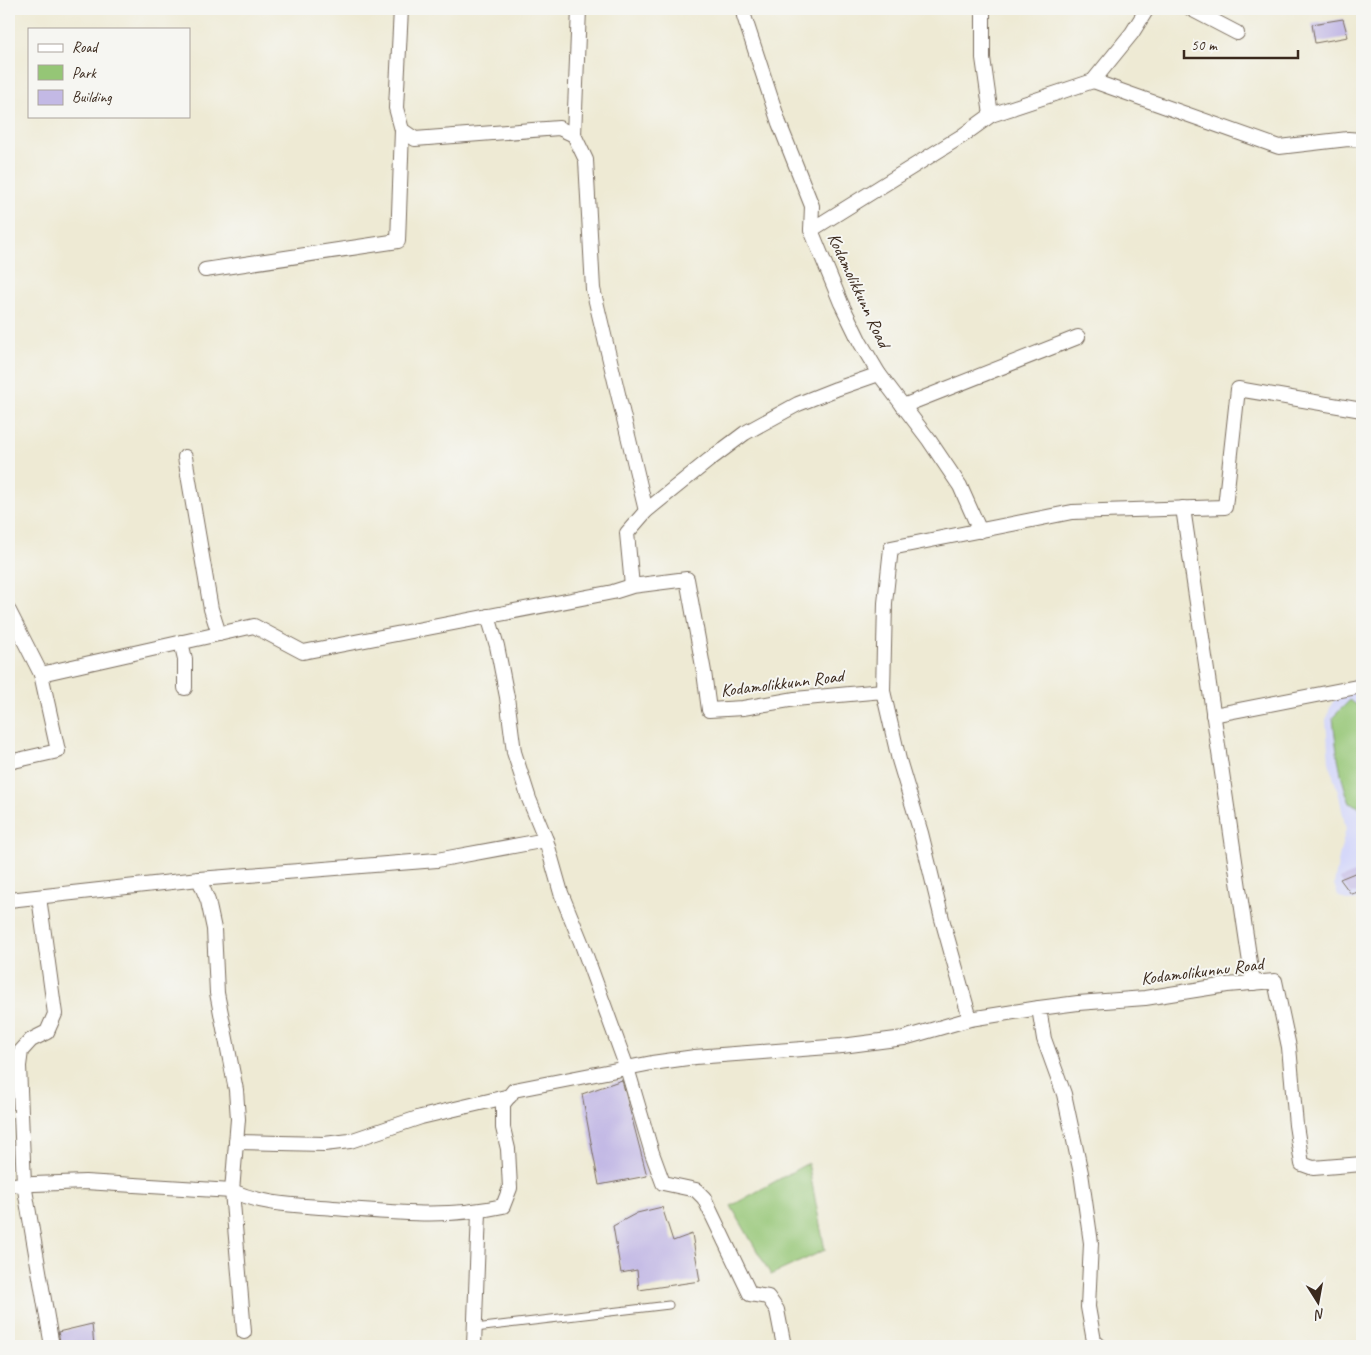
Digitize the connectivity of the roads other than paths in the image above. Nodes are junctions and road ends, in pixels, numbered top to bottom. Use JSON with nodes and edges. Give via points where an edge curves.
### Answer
{"nodes":[{"id":1,"x":401,"y":9,"type":"edge"},
{"id":2,"x":579,"y":9,"type":"edge"},
{"id":3,"x":743,"y":9,"type":"edge"},
{"id":4,"x":983,"y":9,"type":"edge"},
{"id":5,"x":1147,"y":9,"type":"edge"},
{"id":6,"x":1191,"y":9,"type":"edge"},
{"id":7,"x":1237,"y":33,"type":"dead end"},
{"id":8,"x":1093,"y":81,"type":"junction"},
{"id":9,"x":991,"y":115,"type":"junction"},
{"id":10,"x":402,"y":130,"type":"junction"},
{"id":11,"x":574,"y":135,"type":"junction"},
{"id":12,"x":1362,"y":140,"type":"edge"},
{"id":13,"x":811,"y":230,"type":"junction"},
{"id":14,"x":205,"y":270,"type":"dead end"},
{"id":15,"x":1078,"y":337,"type":"dead end"},
{"id":16,"x":879,"y":374,"type":"junction"},
{"id":17,"x":903,"y":406,"type":"junction"},
{"id":18,"x":1362,"y":410,"type":"edge"},
{"id":19,"x":185,"y":457,"type":"dead end"},
{"id":20,"x":1183,"y":508,"type":"junction"},
{"id":21,"x":646,"y":511,"type":"junction"},
{"id":22,"x":980,"y":531,"type":"junction"},
{"id":23,"x":632,"y":586,"type":"junction"},
{"id":24,"x":9,"y":611,"type":"edge"},
{"id":25,"x":488,"y":616,"type":"junction"},
{"id":26,"x":219,"y":634,"type":"junction"},
{"id":27,"x":181,"y":642,"type":"junction"},
{"id":28,"x":41,"y":674,"type":"junction"},
{"id":29,"x":1362,"y":686,"type":"edge"},
{"id":30,"x":185,"y":688,"type":"dead end"},
{"id":31,"x":883,"y":691,"type":"junction"},
{"id":32,"x":1213,"y":715,"type":"junction"},
{"id":33,"x":9,"y":762,"type":"edge"},
{"id":34,"x":546,"y":840,"type":"junction"},
{"id":35,"x":199,"y":879,"type":"junction"},
{"id":36,"x":39,"y":896,"type":"junction"},
{"id":37,"x":9,"y":900,"type":"edge"},
{"id":38,"x":1253,"y":983,"type":"junction"},
{"id":39,"x":1039,"y":1008,"type":"junction"},
{"id":40,"x":970,"y":1019,"type":"junction"},
{"id":41,"x":627,"y":1068,"type":"junction"},
{"id":42,"x":510,"y":1096,"type":"junction"},
{"id":43,"x":236,"y":1142,"type":"junction"},
{"id":44,"x":1362,"y":1164,"type":"edge"},
{"id":45,"x":24,"y":1184,"type":"junction"},
{"id":46,"x":9,"y":1185,"type":"edge"},
{"id":47,"x":232,"y":1191,"type":"junction"},
{"id":48,"x":479,"y":1212,"type":"junction"},
{"id":49,"x":668,"y":1305,"type":"dead end"},
{"id":50,"x":475,"y":1328,"type":"junction"},
{"id":51,"x":244,"y":1332,"type":"dead end"},
{"id":52,"x":52,"y":1346,"type":"edge"},
{"id":53,"x":474,"y":1346,"type":"edge"},
{"id":54,"x":784,"y":1346,"type":"edge"},
{"id":55,"x":1100,"y":1346,"type":"edge"}],
"edges":[{"from":1,"to":10,"type":"street","via":[[396,108]]},
{"from":2,"to":11,"type":"street"},
{"from":3,"to":13,"type":"street","via":[[780,123],[812,206]]},
{"from":4,"to":9,"type":"street","via":[[982,58]]},
{"from":5,"to":8,"type":"street"},
{"from":6,"to":7,"type":"street"},
{"from":8,"to":9,"type":"street"},
{"from":8,"to":12,"type":"street","via":[[1279,147]]},
{"from":9,"to":13,"type":"street"},
{"from":10,"to":11,"type":"street","via":[[415,139],[559,128]]},
{"from":10,"to":14,"type":"street","via":[[398,241]]},
{"from":11,"to":21,"type":"street","via":[[586,160],[593,289]]},
{"from":13,"to":16,"type":"street","name":"Kodamolikkunn Road","via":[[841,302]]},
{"from":15,"to":17,"type":"street"},
{"from":16,"to":17,"type":"street"},
{"from":16,"to":21,"type":"street","name":"Kodamolikkunn Road","via":[[798,404],[745,433]]},
{"from":17,"to":22,"type":"street","via":[[960,486]]},
{"from":18,"to":20,"type":"street","via":[[1238,389],[1226,507]]},
{"from":19,"to":26,"type":"street","via":[[211,608]]},
{"from":20,"to":22,"type":"street","via":[[1072,512]]},
{"from":20,"to":32,"type":"street"},
{"from":21,"to":23,"type":"street","name":"Kodamolikkunn Road","via":[[627,533]]},
{"from":22,"to":31,"type":"street","via":[[891,548],[885,603]]},
{"from":23,"to":25,"type":"street"},
{"from":23,"to":31,"type":"street","name":"Kodamolikkunn Road","via":[[687,579],[709,710]]},
{"from":24,"to":28,"type":"street"},
{"from":25,"to":26,"type":"street","via":[[303,652],[254,626]]},
{"from":25,"to":34,"type":"street","via":[[507,697],[514,752]]},
{"from":26,"to":27,"type":"street"},
{"from":27,"to":28,"type":"street"},
{"from":27,"to":30,"type":"street","via":[[185,659]]},
{"from":28,"to":33,"type":"street","via":[[58,751]]},
{"from":29,"to":32,"type":"street"},
{"from":31,"to":40,"type":"street"},
{"from":32,"to":38,"type":"street"},
{"from":34,"to":35,"type":"street","via":[[437,860]]},
{"from":34,"to":41,"type":"street","via":[[561,893]]},
{"from":35,"to":36,"type":"street"},
{"from":35,"to":43,"type":"street","via":[[214,929],[217,993],[236,1090]]},
{"from":36,"to":37,"type":"street"},
{"from":36,"to":45,"type":"street","via":[[55,1014],[47,1032],[31,1040],[21,1051]]},
{"from":38,"to":39,"type":"street","name":"Kodamolikunnu Road"},
{"from":38,"to":44,"type":"street","name":"Kodamolikunnu Road","via":[[1275,982],[1289,1047],[1302,1164],[1313,1168]]},
{"from":39,"to":40,"type":"street"},
{"from":39,"to":55,"type":"street","via":[[1044,1039],[1064,1094],[1080,1174],[1091,1243],[1088,1307],[1094,1341]]},
{"from":40,"to":41,"type":"street","via":[[904,1038],[695,1057]]},
{"from":41,"to":42,"type":"street","via":[[514,1090]]},
{"from":41,"to":54,"type":"street","via":[[663,1183],[696,1190],[704,1198],[750,1294],[768,1297],[777,1310]]},
{"from":42,"to":43,"type":"street","via":[[421,1117],[350,1140],[324,1144]]},
{"from":42,"to":48,"type":"street","via":[[503,1104],[510,1188],[503,1206]]},
{"from":43,"to":47,"type":"street"},
{"from":45,"to":46,"type":"street"},
{"from":45,"to":47,"type":"street","via":[[85,1182]]},
{"from":45,"to":52,"type":"street"},
{"from":47,"to":48,"type":"street","via":[[284,1206],[372,1212]]},
{"from":47,"to":51,"type":"street"},
{"from":48,"to":50,"type":"street"},
{"from":49,"to":50,"type":"lane"},
{"from":50,"to":53,"type":"street"}]}
